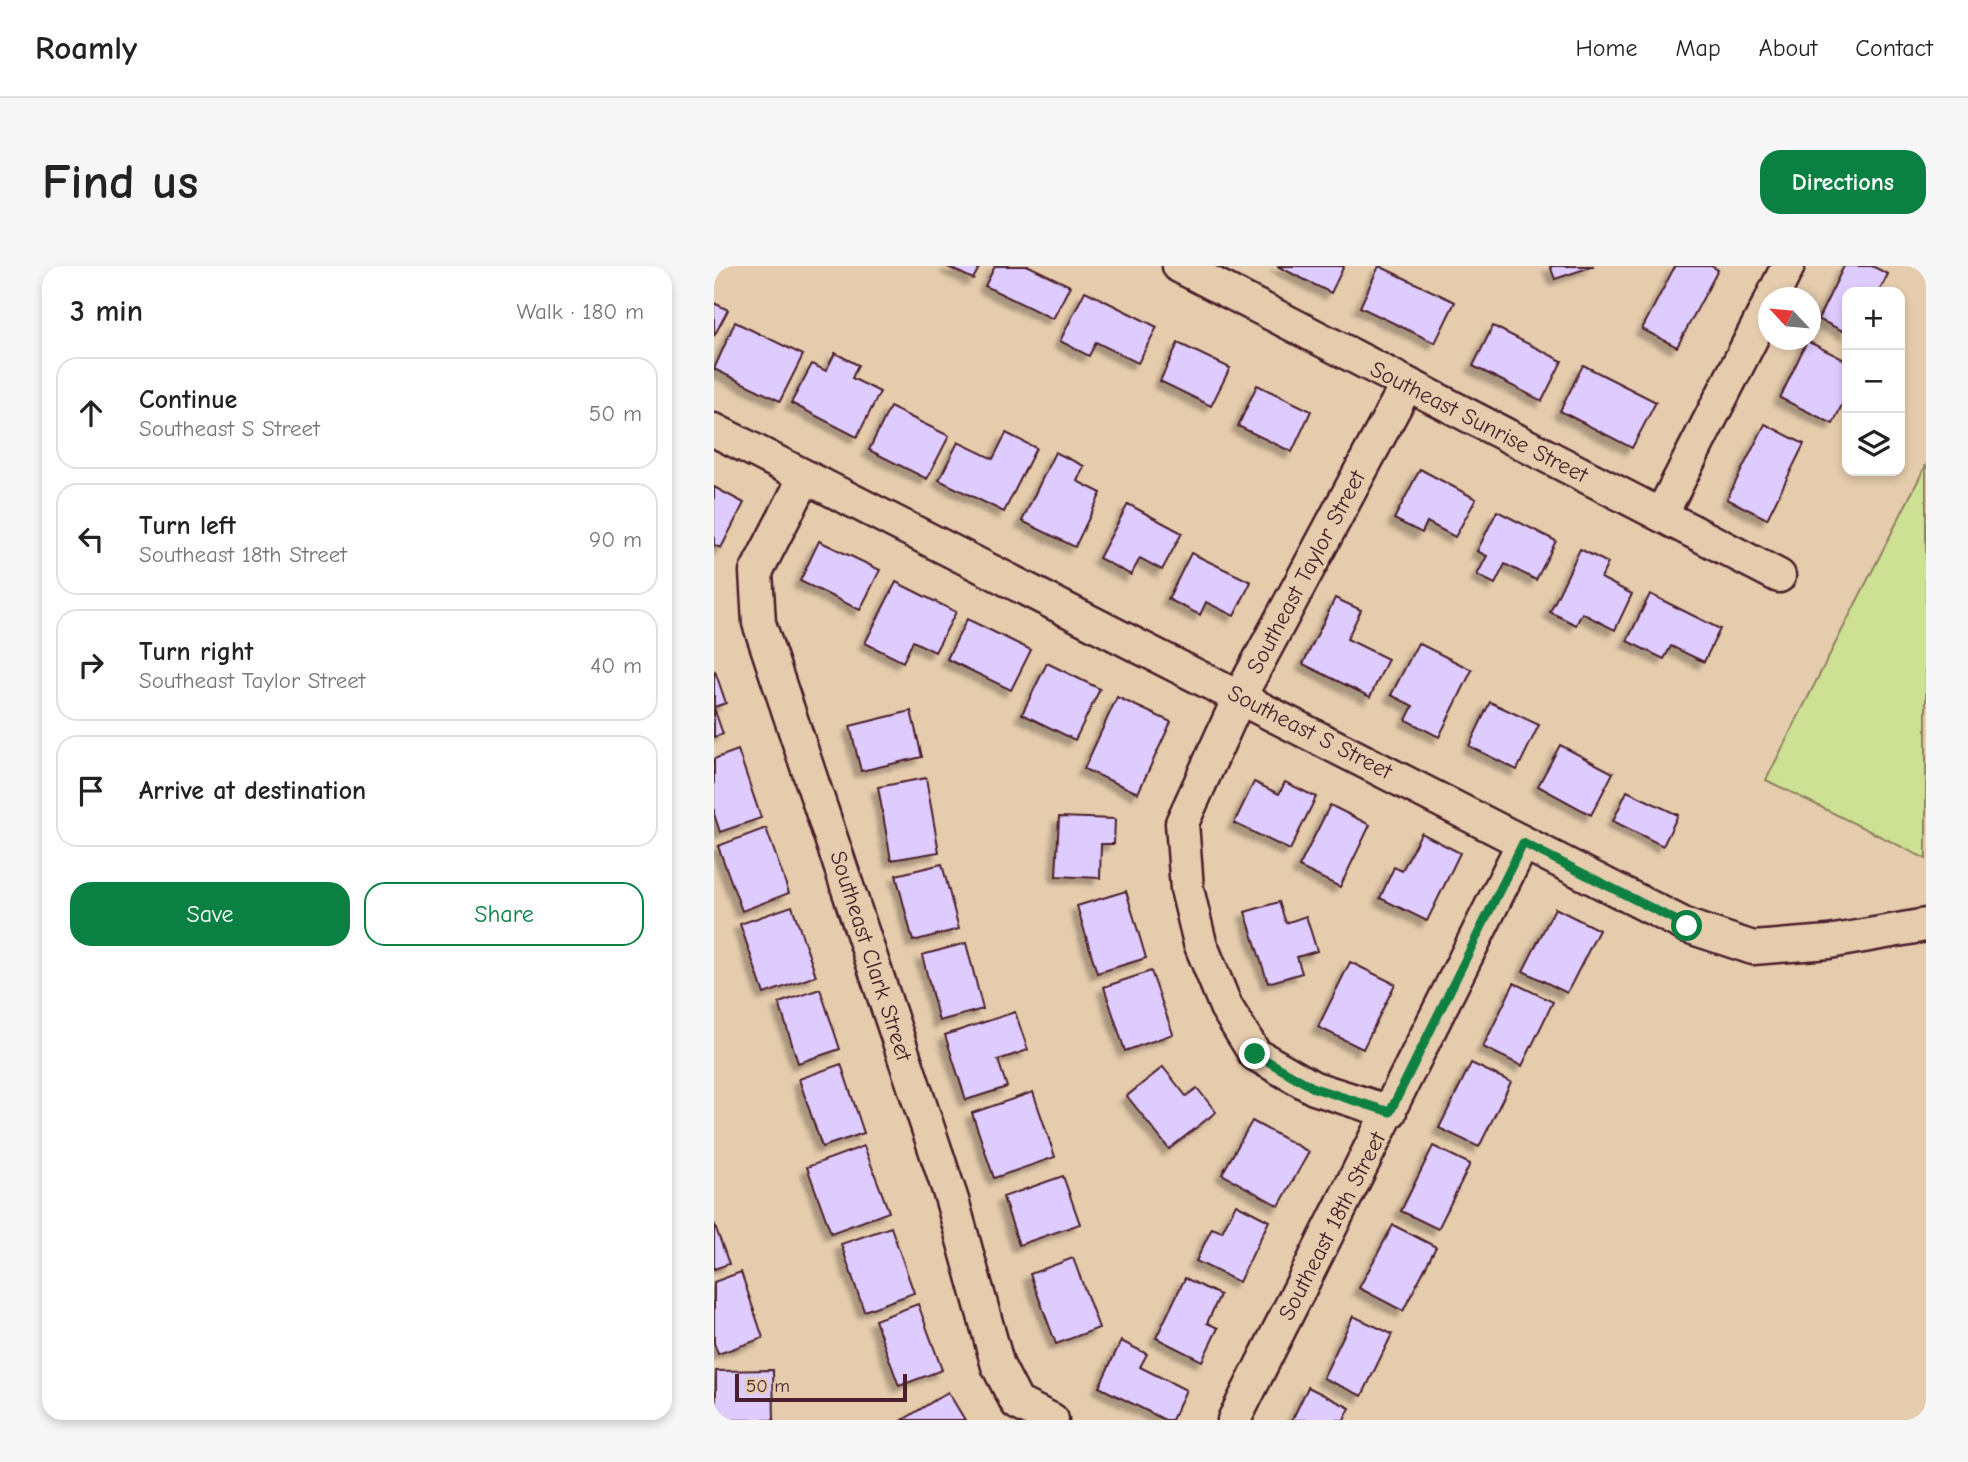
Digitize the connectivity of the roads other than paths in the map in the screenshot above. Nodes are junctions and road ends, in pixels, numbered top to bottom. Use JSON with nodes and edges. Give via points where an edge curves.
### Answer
{"nodes":[{"id":1,"x":1179,"y":266,"type":"edge"},
{"id":2,"x":1788,"y":266,"type":"edge"},
{"id":3,"x":1778,"y":287,"type":"edge"},
{"id":4,"x":1758,"y":325,"type":"edge"},
{"id":5,"x":1406,"y":386,"type":"junction"},
{"id":6,"x":714,"y":430,"type":"edge"},
{"id":7,"x":805,"y":477,"type":"junction"},
{"id":8,"x":1661,"y":515,"type":"junction"},
{"id":9,"x":1779,"y":576,"type":"dead end"},
{"id":10,"x":1240,"y":696,"type":"junction"},
{"id":11,"x":1523,"y":843,"type":"junction"},
{"id":12,"x":1926,"y":925,"type":"edge"},
{"id":13,"x":1390,"y":1112,"type":"junction"},
{"id":14,"x":1052,"y":1420,"type":"edge"},
{"id":15,"x":1234,"y":1420,"type":"edge"}],
"edges":[{"from":1,"to":5,"type":"street","name":"Southeast Sunrise Street"},
{"from":2,"to":3,"type":"street"},
{"from":4,"to":8,"type":"street"},
{"from":5,"to":8,"type":"street","name":"Southeast Sunrise Street"},
{"from":5,"to":10,"type":"street","name":"Southeast Taylor Street"},
{"from":6,"to":7,"type":"street","name":"Southeast S Street"},
{"from":7,"to":10,"type":"street","name":"Southeast S Street"},
{"from":7,"to":14,"type":"street","name":"Southeast Clark Street","via":[[756,572],[759,623],[952,1200],[998,1366],[1017,1403]]},
{"from":8,"to":9,"type":"street","name":"Southeast Sunrise Street"},
{"from":10,"to":11,"type":"street","name":"Southeast S Street"},
{"from":10,"to":13,"type":"street","name":"Southeast Taylor Street","via":[[1182,823],[1187,889],[1199,943],[1226,1007],[1255,1054],[1314,1088]]},
{"from":11,"to":12,"type":"street","name":"Southeast S Street","via":[[1687,926],[1753,948],[1829,942]]},
{"from":11,"to":13,"type":"street","name":"Southeast 18th Street"},
{"from":13,"to":15,"type":"street","name":"Southeast 18th Street"}]}
